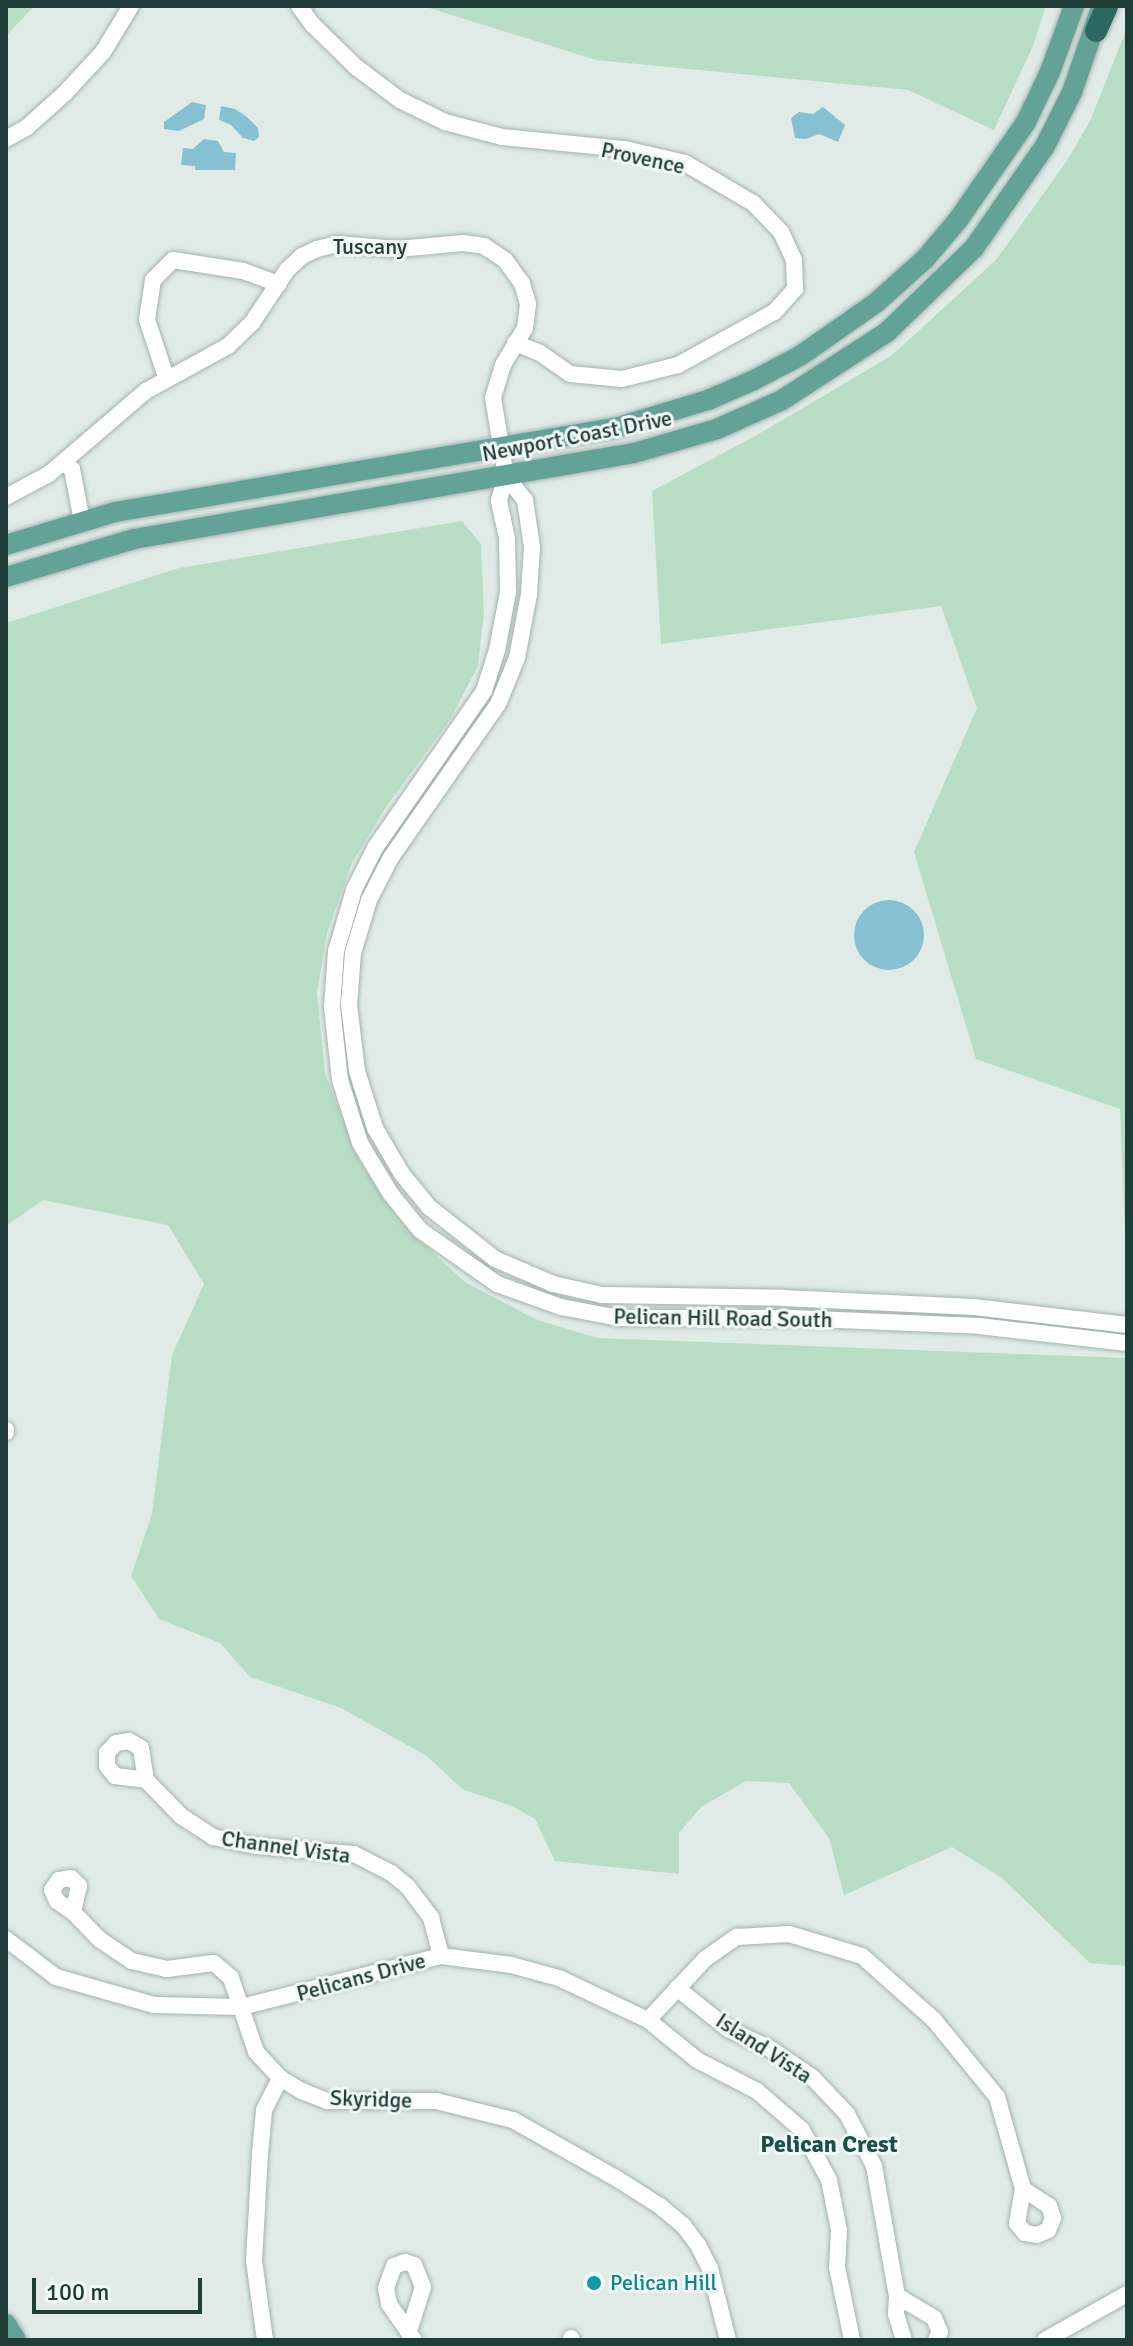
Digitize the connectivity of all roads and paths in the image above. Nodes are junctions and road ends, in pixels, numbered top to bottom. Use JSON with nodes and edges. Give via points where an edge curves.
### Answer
{"nodes":[{"id":1,"x":131,"y":6,"type":"edge"},
{"id":2,"x":299,"y":6,"type":"edge"},
{"id":3,"x":1074,"y":6,"type":"edge"},
{"id":4,"x":1101,"y":6,"type":"edge"},
{"id":5,"x":1107,"y":6,"type":"edge"},
{"id":6,"x":1096,"y":31,"type":"junction"},
{"id":7,"x":6,"y":139,"type":"edge"},
{"id":8,"x":279,"y":284,"type":"junction"},
{"id":9,"x":515,"y":343,"type":"junction"},
{"id":10,"x":166,"y":377,"type":"junction"},
{"id":11,"x":502,"y":447,"type":"junction"},
{"id":12,"x":63,"y":463,"type":"junction"},
{"id":13,"x":506,"y":476,"type":"junction"},
{"id":14,"x":6,"y":497,"type":"edge"},
{"id":15,"x":82,"y":521,"type":"junction"},
{"id":16,"x":6,"y":545,"type":"edge"},
{"id":17,"x":6,"y":577,"type":"edge"},
{"id":18,"x":375,"y":848,"type":"junction"},
{"id":19,"x":390,"y":859,"type":"junction"},
{"id":20,"x":1076,"y":1319,"type":"junction"},
{"id":21,"x":1127,"y":1325,"type":"edge"},
{"id":22,"x":1074,"y":1337,"type":"junction"},
{"id":23,"x":1127,"y":1343,"type":"edge"},
{"id":24,"x":146,"y":1780,"type":"dead end"},
{"id":25,"x":73,"y":1912,"type":"dead end"},
{"id":26,"x":6,"y":1939,"type":"edge"},
{"id":27,"x":441,"y":1956,"type":"junction"},
{"id":28,"x":677,"y":1988,"type":"junction"},
{"id":29,"x":242,"y":2007,"type":"junction"},
{"id":30,"x":648,"y":2020,"type":"junction"},
{"id":31,"x":280,"y":2078,"type":"junction"},
{"id":32,"x":1023,"y":2189,"type":"dead end"},
{"id":33,"x":1127,"y":2294,"type":"edge"},
{"id":34,"x":897,"y":2296,"type":"junction"},
{"id":35,"x":6,"y":2324,"type":"edge"},
{"id":36,"x":16,"y":2340,"type":"edge"},
{"id":37,"x":265,"y":2340,"type":"edge"},
{"id":38,"x":728,"y":2340,"type":"edge"},
{"id":39,"x":852,"y":2340,"type":"edge"},
{"id":40,"x":904,"y":2340,"type":"edge"},
{"id":41,"x":936,"y":2340,"type":"edge"},
{"id":42,"x":1045,"y":2340,"type":"edge"}],
"edges":[{"from":1,"to":7,"type":"street","via":[[103,52],[64,94]]},
{"from":2,"to":9,"type":"street","name":"Provence","via":[[356,67],[400,100],[445,122],[502,137],[625,149],[685,163],[753,203],[781,232],[794,260],[795,289],[774,312],[678,365],[622,379],[570,374]]},
{"from":3,"to":11,"type":"main road","name":"Newport Coast Drive","via":[[1038,97],[992,175],[925,259],[877,302],[800,356],[708,400],[615,428]]},
{"from":4,"to":6,"type":"main road","name":"Newport Coast Drive"},
{"from":5,"to":6,"type":"highway"},
{"from":6,"to":13,"type":"main road","name":"Newport Coast Drive","via":[[1072,92],[1023,181],[974,248],[887,332],[815,381],[717,429],[634,453]]},
{"from":8,"to":9,"type":"street","name":"Tuscany","via":[[302,256],[337,244],[398,249],[484,246],[516,272],[527,294],[527,317]]},
{"from":8,"to":10,"type":"street","name":"Tuscany","via":[[228,346]]},
{"from":8,"to":10,"type":"street","via":[[243,271],[173,260],[153,280],[147,320]]},
{"from":9,"to":11,"type":"street","name":"Tuscany","via":[[493,397]]},
{"from":10,"to":12,"type":"street","name":"Tuscany"},
{"from":11,"to":13,"type":"street","name":"Pelican Hill Road South"},
{"from":11,"to":15,"type":"main road","name":"Newport Coast Drive"},
{"from":12,"to":14,"type":"street","name":"Tuscany"},
{"from":12,"to":15,"type":"street","via":[[72,469]]},
{"from":13,"to":17,"type":"main road","name":"Newport Coast Drive","via":[[134,539]]},
{"from":13,"to":18,"type":"street","name":"Pelican Hill Road South","via":[[499,501],[507,539],[508,592],[484,691]]},
{"from":13,"to":19,"type":"street","name":"Pelican Hill Road South","via":[[525,500],[532,547],[517,658],[498,704]]},
{"from":15,"to":16,"type":"main road","name":"Newport Coast Drive"},
{"from":18,"to":19,"type":"street"},
{"from":18,"to":22,"type":"street","name":"Pelican Hill Road South","via":[[354,890],[336,951],[332,1007],[340,1080],[360,1143],[390,1193],[420,1230],[456,1259],[497,1284],[561,1307],[620,1318],[791,1318],[979,1326]]},
{"from":19,"to":20,"type":"street","name":"Pelican Hill Road South","via":[[369,900],[353,953],[349,1005],[357,1071],[375,1128],[402,1174],[429,1207],[495,1259],[553,1284],[602,1295],[974,1307]]},
{"from":20,"to":21,"type":"street","name":"Pelican Hill Road South"},
{"from":20,"to":22,"type":"street"},
{"from":22,"to":23,"type":"street","name":"Pelican Hill Road South"},
{"from":24,"to":27,"type":"street","name":"Channel Vista","via":[[181,1816],[213,1837],[245,1845],[354,1854],[391,1873],[431,1918]]},
{"from":25,"to":29,"type":"street","via":[[99,1939],[132,1961],[167,1969],[214,1963],[231,1978]]},
{"from":26,"to":29,"type":"street","name":"Pelicans Drive","via":[[56,1977],[154,2005]]},
{"from":27,"to":29,"type":"street","name":"Pelicans Drive"},
{"from":27,"to":30,"type":"street","name":"Pelicans Drive","via":[[559,1978]]},
{"from":28,"to":30,"type":"street"},
{"from":28,"to":32,"type":"street","via":[[737,1937],[789,1934],[862,1956],[934,2020],[997,2097]]},
{"from":28,"to":34,"type":"street","name":"Island Vista","via":[[728,2029],[812,2077],[847,2114],[874,2166]]},
{"from":29,"to":31,"type":"street","via":[[256,2052]]},
{"from":30,"to":39,"type":"street","name":"Pelicans Drive","via":[[697,2060],[757,2091],[802,2130],[829,2180],[839,2230],[837,2267]]},
{"from":31,"to":37,"type":"street","via":[[264,2110],[259,2169],[254,2261]]},
{"from":31,"to":38,"type":"street","name":"Skyridge","via":[[327,2101],[436,2101],[513,2120],[619,2180],[660,2206],[698,2245],[710,2269]]},
{"from":33,"to":42,"type":"street"},
{"from":34,"to":40,"type":"street","name":"Island Vista"},
{"from":34,"to":41,"type":"street","via":[[934,2318],[940,2332]]},
{"from":35,"to":36,"type":"main road"}]}
